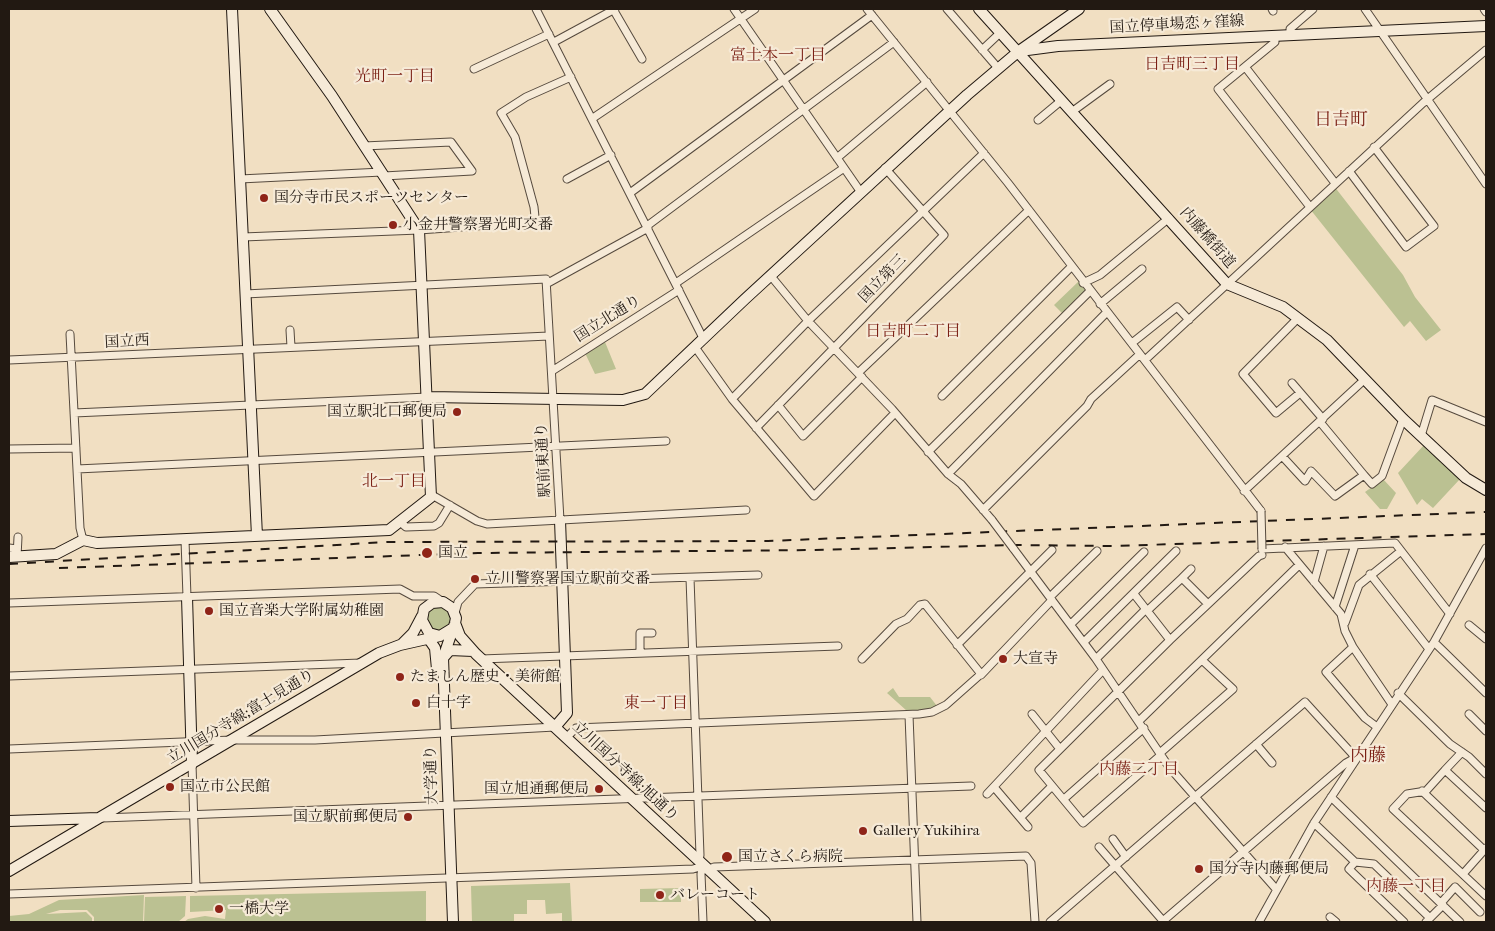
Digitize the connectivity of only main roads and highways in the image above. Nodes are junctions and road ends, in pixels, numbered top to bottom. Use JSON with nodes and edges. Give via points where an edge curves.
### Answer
{"nodes":[{"id":1,"x":232,"y":9,"type":"edge"},
{"id":2,"x":270,"y":9,"type":"edge"},
{"id":3,"x":979,"y":9,"type":"edge"},
{"id":4,"x":1079,"y":9,"type":"edge"},
{"id":5,"x":1486,"y":26,"type":"edge"},
{"id":6,"x":1052,"y":27,"type":"junction"},
{"id":7,"x":1058,"y":46,"type":"junction"},
{"id":8,"x":1019,"y":51,"type":"junction"},
{"id":9,"x":428,"y":397,"type":"junction"},
{"id":10,"x":1486,"y":490,"type":"edge"},
{"id":11,"x":560,"y":520,"type":"road end"},
{"id":12,"x":256,"y":536,"type":"junction"},
{"id":13,"x":14,"y":554,"type":"edge"},
{"id":14,"x":187,"y":597,"type":"road end"},
{"id":15,"x":422,"y":616,"type":"junction"},
{"id":16,"x":455,"y":622,"type":"junction"},
{"id":17,"x":417,"y":627,"type":"junction"},
{"id":18,"x":428,"y":638,"type":"junction"},
{"id":19,"x":444,"y":640,"type":"junction"},
{"id":20,"x":400,"y":645,"type":"junction"},
{"id":21,"x":473,"y":651,"type":"junction"},
{"id":22,"x":440,"y":658,"type":"junction"},
{"id":23,"x":555,"y":727,"type":"junction"},
{"id":24,"x":192,"y":764,"type":"junction"},
{"id":25,"x":99,"y":818,"type":"junction"},
{"id":26,"x":9,"y":821,"type":"edge"},
{"id":27,"x":9,"y":871,"type":"edge"},
{"id":28,"x":448,"y":878,"type":"junction"},
{"id":29,"x":447,"y":922,"type":"edge"},
{"id":30,"x":453,"y":922,"type":"edge"},
{"id":31,"x":765,"y":922,"type":"edge"}],
"edges":[{"from":1,"to":12,"type":"main road"},
{"from":2,"to":9,"type":"main road","via":[[332,96],[419,230]]},
{"from":3,"to":8,"type":"main road","name":"内藤橋街道"},
{"from":4,"to":6,"type":"main road"},
{"from":5,"to":7,"type":"main road","name":"国立停車場恋ヶ窪線"},
{"from":6,"to":7,"type":"main road","via":[[1051,38]]},
{"from":6,"to":8,"type":"main road"},
{"from":7,"to":8,"type":"main road","name":"国立停車場恋ヶ窪線"},
{"from":8,"to":9,"type":"main road","via":[[885,168],[645,394],[623,400]]},
{"from":8,"to":10,"type":"main road","name":"内藤橋街道","via":[[1227,284],[1284,307],[1327,340],[1421,436],[1466,478]]},
{"from":9,"to":12,"type":"main road","via":[[432,495],[427,502],[389,530]]},
{"from":11,"to":23,"type":"main road","via":[[567,714]]},
{"from":12,"to":13,"type":"main road","via":[[97,543],[83,540],[56,554]]},
{"from":14,"to":24,"type":"main road"},
{"from":15,"to":16,"type":"main road","via":[[428,605],[443,602],[452,608]]},
{"from":15,"to":17,"type":"main road"},
{"from":15,"to":19,"type":"main road","via":[[426,630]]},
{"from":16,"to":19,"type":"main road","name":"大学通り"},
{"from":16,"to":21,"type":"main road","name":"立川国分寺線;旭通り"},
{"from":17,"to":18,"type":"main road"},
{"from":17,"to":20,"type":"main road"},
{"from":18,"to":19,"type":"main road"},
{"from":18,"to":20,"type":"main road","name":"立川国分寺線;富士見通り"},
{"from":18,"to":22,"type":"main road","name":"大学通り"},
{"from":19,"to":21,"type":"main road"},
{"from":19,"to":22,"type":"main road","name":"大学通り"},
{"from":20,"to":22,"type":"main road","via":[[424,646]]},
{"from":20,"to":24,"type":"main road","name":"立川国分寺線;富士見通り","via":[[379,653]]},
{"from":21,"to":22,"type":"main road","via":[[450,650]]},
{"from":21,"to":23,"type":"main road","name":"立川国分寺線;旭通り"},
{"from":22,"to":28,"type":"main road","name":"大学通り"},
{"from":23,"to":31,"type":"main road","name":"立川国分寺線;旭通り"},
{"from":24,"to":25,"type":"main road","name":"立川国分寺線;富士見通り"},
{"from":25,"to":26,"type":"main road"},
{"from":25,"to":27,"type":"main road","name":"立川国分寺線;富士見通り"},
{"from":28,"to":29,"type":"main road","name":"大学通り"},
{"from":28,"to":30,"type":"main road","name":"大学通り"}]}
